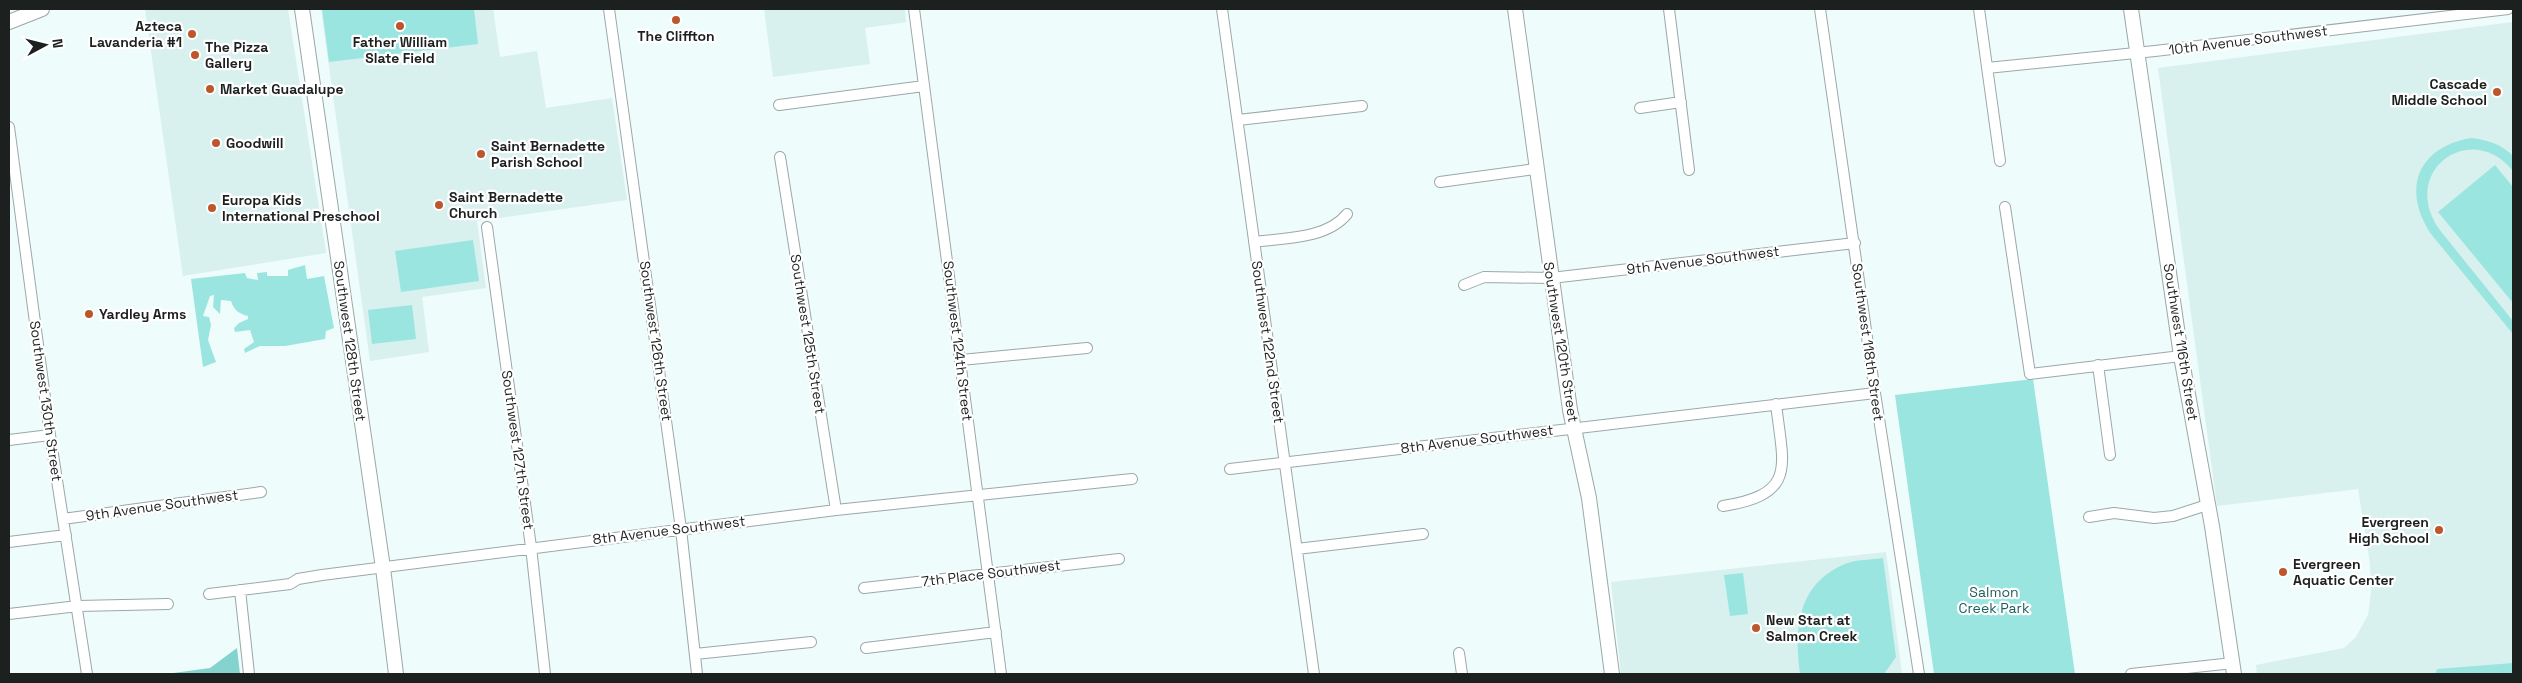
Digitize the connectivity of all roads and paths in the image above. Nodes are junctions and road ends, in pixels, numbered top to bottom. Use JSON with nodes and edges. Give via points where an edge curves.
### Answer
{"nodes":[{"id":1,"x":42,"y":9,"type":"edge"},
{"id":2,"x":302,"y":9,"type":"edge"},
{"id":3,"x":609,"y":9,"type":"edge"},
{"id":4,"x":914,"y":9,"type":"edge"},
{"id":5,"x":1222,"y":9,"type":"edge"},
{"id":6,"x":1515,"y":9,"type":"edge"},
{"id":7,"x":1669,"y":9,"type":"edge"},
{"id":8,"x":1820,"y":9,"type":"edge"},
{"id":9,"x":1979,"y":9,"type":"edge"},
{"id":10,"x":2131,"y":9,"type":"edge"},
{"id":11,"x":2508,"y":9,"type":"edge"},
{"id":12,"x":2444,"y":13,"type":"edge"},
{"id":13,"x":9,"y":22,"type":"edge"},
{"id":14,"x":2138,"y":52,"type":"junction"},
{"id":15,"x":1987,"y":68,"type":"junction"},
{"id":16,"x":924,"y":86,"type":"junction"},
{"id":17,"x":1681,"y":102,"type":"junction"},
{"id":18,"x":779,"y":105,"type":"dead end"},
{"id":19,"x":1362,"y":106,"type":"dead end"},
{"id":20,"x":1640,"y":108,"type":"dead end"},
{"id":21,"x":1238,"y":120,"type":"junction"},
{"id":22,"x":9,"y":127,"type":"edge"},
{"id":23,"x":780,"y":157,"type":"dead end"},
{"id":24,"x":2000,"y":161,"type":"dead end"},
{"id":25,"x":1536,"y":169,"type":"junction"},
{"id":26,"x":1689,"y":170,"type":"dead end"},
{"id":27,"x":1440,"y":182,"type":"dead end"},
{"id":28,"x":2005,"y":207,"type":"dead end"},
{"id":29,"x":1347,"y":214,"type":"dead end"},
{"id":30,"x":487,"y":226,"type":"dead end"},
{"id":31,"x":1254,"y":242,"type":"junction"},
{"id":32,"x":1855,"y":243,"type":"junction"},
{"id":33,"x":1551,"y":278,"type":"junction"},
{"id":34,"x":1464,"y":285,"type":"dead end"},
{"id":35,"x":1087,"y":348,"type":"dead end"},
{"id":36,"x":2181,"y":356,"type":"junction"},
{"id":37,"x":961,"y":360,"type":"junction"},
{"id":38,"x":2098,"y":365,"type":"junction"},
{"id":39,"x":1875,"y":393,"type":"junction"},
{"id":40,"x":1776,"y":404,"type":"junction"},
{"id":41,"x":1574,"y":427,"type":"junction"},
{"id":42,"x":50,"y":435,"type":"junction"},
{"id":43,"x":9,"y":440,"type":"edge"},
{"id":44,"x":2110,"y":455,"type":"dead end"},
{"id":45,"x":1284,"y":462,"type":"junction"},
{"id":46,"x":1230,"y":469,"type":"dead end"},
{"id":47,"x":1132,"y":480,"type":"dead end"},
{"id":48,"x":261,"y":492,"type":"dead end"},
{"id":49,"x":978,"y":496,"type":"junction"},
{"id":50,"x":2207,"y":505,"type":"junction"},
{"id":51,"x":1723,"y":506,"type":"dead end"},
{"id":52,"x":836,"y":510,"type":"junction"},
{"id":53,"x":2089,"y":517,"type":"dead end"},
{"id":54,"x":63,"y":519,"type":"junction"},
{"id":55,"x":681,"y":529,"type":"junction"},
{"id":56,"x":1423,"y":534,"type":"dead end"},
{"id":57,"x":66,"y":535,"type":"junction"},
{"id":58,"x":9,"y":542,"type":"edge"},
{"id":59,"x":531,"y":547,"type":"junction"},
{"id":60,"x":1297,"y":549,"type":"junction"},
{"id":61,"x":1119,"y":559,"type":"dead end"},
{"id":62,"x":383,"y":568,"type":"junction"},
{"id":63,"x":988,"y":573,"type":"junction"},
{"id":64,"x":864,"y":588,"type":"dead end"},
{"id":65,"x":240,"y":590,"type":"junction"},
{"id":66,"x":209,"y":594,"type":"dead end"},
{"id":67,"x":168,"y":604,"type":"dead end"},
{"id":68,"x":78,"y":606,"type":"junction"},
{"id":69,"x":9,"y":614,"type":"edge"},
{"id":70,"x":996,"y":632,"type":"junction"},
{"id":71,"x":811,"y":642,"type":"dead end"},
{"id":72,"x":866,"y":648,"type":"dead end"},
{"id":73,"x":1459,"y":653,"type":"dead end"},
{"id":74,"x":695,"y":654,"type":"junction"},
{"id":75,"x":2234,"y":668,"type":"edge"},
{"id":76,"x":87,"y":674,"type":"edge"},
{"id":77,"x":249,"y":674,"type":"edge"},
{"id":78,"x":396,"y":674,"type":"edge"},
{"id":79,"x":545,"y":674,"type":"edge"},
{"id":80,"x":698,"y":674,"type":"edge"},
{"id":81,"x":1001,"y":674,"type":"edge"},
{"id":82,"x":1314,"y":674,"type":"edge"},
{"id":83,"x":1462,"y":674,"type":"edge"},
{"id":84,"x":1612,"y":674,"type":"edge"},
{"id":85,"x":1919,"y":674,"type":"edge"},
{"id":86,"x":2131,"y":674,"type":"edge"}],
"edges":[{"from":1,"to":13,"type":"street"},
{"from":2,"to":62,"type":"street","name":"Southwest 128th Street"},
{"from":3,"to":55,"type":"street","name":"Southwest 126th Street"},
{"from":4,"to":16,"type":"street","name":"Southwest 124th Street"},
{"from":5,"to":21,"type":"street","name":"Southwest 122nd Street"},
{"from":6,"to":25,"type":"street","name":"Southwest 120th Street"},
{"from":7,"to":17,"type":"street"},
{"from":8,"to":32,"type":"street","name":"Southwest 118th Street"},
{"from":9,"to":15,"type":"street"},
{"from":10,"to":14,"type":"street","name":"Southwest 116th Street"},
{"from":11,"to":12,"type":"street","name":"10th Avenue Southwest"},
{"from":12,"to":14,"type":"street","name":"10th Avenue Southwest"},
{"from":14,"to":15,"type":"street","name":"10th Avenue Southwest"},
{"from":14,"to":36,"type":"street","name":"Southwest 116th Street"},
{"from":15,"to":24,"type":"street"},
{"from":16,"to":18,"type":"street"},
{"from":16,"to":37,"type":"street","name":"Southwest 124th Street"},
{"from":17,"to":20,"type":"street"},
{"from":17,"to":26,"type":"street"},
{"from":19,"to":21,"type":"street"},
{"from":21,"to":31,"type":"street","name":"Southwest 122nd Street"},
{"from":22,"to":42,"type":"street","name":"Southwest 130th Street"},
{"from":23,"to":52,"type":"street","name":"Southwest 125th Street"},
{"from":25,"to":27,"type":"street"},
{"from":25,"to":33,"type":"street","name":"Southwest 120th Street"},
{"from":28,"to":38,"type":"street","via":[[2030,374]]},
{"from":29,"to":31,"type":"street","via":[[1334,226],[1320,232]]},
{"from":30,"to":59,"type":"street","name":"Southwest 127th Street"},
{"from":31,"to":45,"type":"street","name":"Southwest 122nd Street"},
{"from":32,"to":33,"type":"street","name":"9th Avenue Southwest"},
{"from":32,"to":39,"type":"street","name":"Southwest 118th Street"},
{"from":33,"to":34,"type":"street","name":"9th Avenue Southwest","via":[[1484,277]]},
{"from":33,"to":41,"type":"street","name":"Southwest 120th Street"},
{"from":35,"to":37,"type":"street"},
{"from":36,"to":38,"type":"street"},
{"from":36,"to":50,"type":"street","name":"Southwest 116th Street"},
{"from":37,"to":49,"type":"street","name":"Southwest 124th Street"},
{"from":38,"to":44,"type":"street"},
{"from":39,"to":40,"type":"street","name":"8th Avenue Southwest"},
{"from":39,"to":85,"type":"street","name":"Southwest 118th Street"},
{"from":40,"to":41,"type":"street","name":"8th Avenue Southwest"},
{"from":40,"to":51,"type":"street","via":[[1782,463],[1780,477],[1762,496]]},
{"from":41,"to":45,"type":"street","name":"8th Avenue Southwest"},
{"from":41,"to":84,"type":"street","name":"Southwest 120th Street","via":[[1589,498]]},
{"from":42,"to":43,"type":"street"},
{"from":42,"to":54,"type":"street","name":"Southwest 130th Street"},
{"from":45,"to":46,"type":"street","name":"8th Avenue Southwest"},
{"from":45,"to":60,"type":"street","name":"Southwest 122nd Street"},
{"from":47,"to":49,"type":"street","name":"8th Avenue Southwest"},
{"from":48,"to":54,"type":"street","name":"9th Avenue Southwest"},
{"from":49,"to":52,"type":"street","name":"8th Avenue Southwest"},
{"from":49,"to":63,"type":"street","name":"Southwest 124th Street"},
{"from":50,"to":53,"type":"street","via":[[2170,517],[2114,513]]},
{"from":50,"to":75,"type":"street","name":"Southwest 116th Street"},
{"from":52,"to":55,"type":"street","name":"8th Avenue Southwest"},
{"from":54,"to":57,"type":"street","name":"Southwest 130th Street"},
{"from":55,"to":59,"type":"street","name":"8th Avenue Southwest"},
{"from":55,"to":74,"type":"street","name":"Southwest 126th Street"},
{"from":56,"to":60,"type":"street"},
{"from":57,"to":58,"type":"street"},
{"from":57,"to":68,"type":"street","name":"Southwest 130th Street"},
{"from":59,"to":62,"type":"street","name":"8th Avenue Southwest"},
{"from":59,"to":79,"type":"street","name":"Southwest 127th Street"},
{"from":60,"to":82,"type":"street","name":"Southwest 122nd Street"},
{"from":61,"to":63,"type":"street","name":"7th Place Southwest"},
{"from":62,"to":65,"type":"street","name":"8th Avenue Southwest","via":[[306,577],[290,584]]},
{"from":62,"to":78,"type":"street","name":"Southwest 128th Street"},
{"from":63,"to":64,"type":"street","name":"7th Place Southwest"},
{"from":63,"to":70,"type":"street","name":"Southwest 124th Street"},
{"from":65,"to":66,"type":"street","name":"8th Avenue Southwest"},
{"from":65,"to":77,"type":"street"},
{"from":67,"to":68,"type":"street"},
{"from":68,"to":69,"type":"street"},
{"from":68,"to":76,"type":"street","name":"Southwest 130th Street"},
{"from":70,"to":72,"type":"street"},
{"from":70,"to":81,"type":"street","name":"Southwest 124th Street"},
{"from":71,"to":74,"type":"street"},
{"from":73,"to":83,"type":"street"},
{"from":74,"to":80,"type":"street","name":"Southwest 126th Street"},
{"from":75,"to":86,"type":"street"}]}
